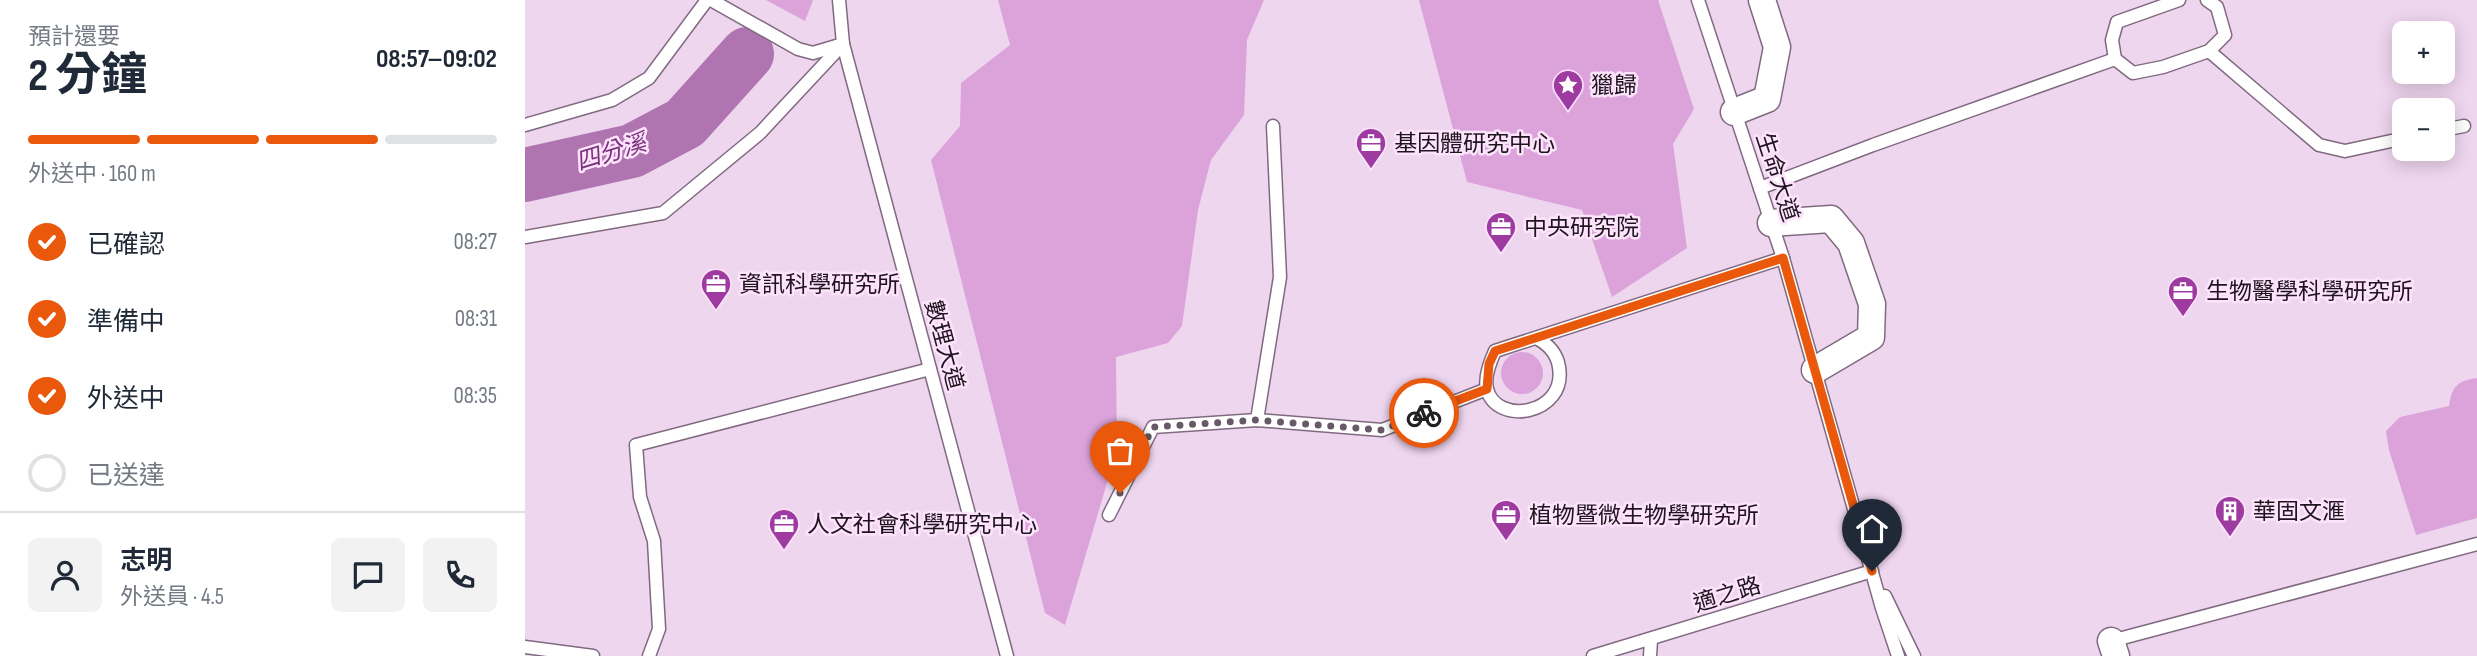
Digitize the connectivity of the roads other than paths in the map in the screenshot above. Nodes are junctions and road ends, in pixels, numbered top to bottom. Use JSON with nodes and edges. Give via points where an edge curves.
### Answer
{"nodes":[{"id":1,"x":839,"y":0,"type":"edge"},
{"id":2,"x":1698,"y":0,"type":"edge"},
{"id":3,"x":1762,"y":0,"type":"edge"},
{"id":4,"x":2179,"y":0,"type":"edge"},
{"id":5,"x":2207,"y":0,"type":"edge"},
{"id":6,"x":713,"y":2,"type":"edge"},
{"id":7,"x":843,"y":44,"type":"junction"},
{"id":8,"x":2209,"y":51,"type":"junction"},
{"id":9,"x":2115,"y":59,"type":"junction"},
{"id":10,"x":1734,"y":112,"type":"junction"},
{"id":11,"x":525,"y":125,"type":"edge"},
{"id":12,"x":1273,"y":126,"type":"dead end"},
{"id":13,"x":2464,"y":126,"type":"dead end"},
{"id":14,"x":2455,"y":128,"type":"edge"},
{"id":15,"x":2392,"y":141,"type":"edge"},
{"id":16,"x":1760,"y":188,"type":"junction"},
{"id":17,"x":1771,"y":223,"type":"junction"},
{"id":18,"x":525,"y":237,"type":"edge"},
{"id":19,"x":1783,"y":258,"type":"junction"},
{"id":20,"x":1537,"y":338,"type":"junction"},
{"id":21,"x":930,"y":369,"type":"junction"},
{"id":22,"x":1815,"y":370,"type":"junction"},
{"id":23,"x":1487,"y":389,"type":"junction"},
{"id":24,"x":1257,"y":420,"type":"junction"},
{"id":25,"x":1109,"y":515,"type":"dead end"},
{"id":26,"x":2477,"y":544,"type":"edge"},
{"id":27,"x":1872,"y":571,"type":"junction"},
{"id":28,"x":1651,"y":640,"type":"junction"},
{"id":29,"x":525,"y":647,"type":"edge"},
{"id":30,"x":2114,"y":649,"type":"edge"},
{"id":31,"x":593,"y":656,"type":"edge"},
{"id":32,"x":649,"y":656,"type":"edge"},
{"id":33,"x":1007,"y":656,"type":"edge"},
{"id":34,"x":1593,"y":656,"type":"edge"},
{"id":35,"x":1650,"y":656,"type":"edge"},
{"id":36,"x":1898,"y":656,"type":"edge"},
{"id":37,"x":1915,"y":656,"type":"edge"}],
"edges":[{"from":1,"to":7,"type":"lane","name":"數理大道"},
{"from":2,"to":10,"type":"lane","name":"生命大道"},
{"from":3,"to":10,"type":"street","via":[[1777,47],[1766,99]]},
{"from":4,"to":9,"type":"lane","via":[[2117,22],[2112,40]]},
{"from":5,"to":8,"type":"lane","via":[[2217,7],[2225,35]]},
{"from":6,"to":7,"type":"lane","via":[[798,49],[813,53]]},
{"from":6,"to":11,"type":"lane","via":[[649,78],[611,100]]},
{"from":7,"to":18,"type":"lane","via":[[759,133],[663,213]]},
{"from":7,"to":21,"type":"lane","name":"數理大道"},
{"from":8,"to":9,"type":"lane","via":[[2133,73]]},
{"from":8,"to":15,"type":"lane","via":[[2319,145],[2346,151]]},
{"from":9,"to":16,"type":"lane"},
{"from":10,"to":16,"type":"lane","name":"生命大道"},
{"from":12,"to":24,"type":"lane","via":[[1280,276]]},
{"from":13,"to":14,"type":"lane"},
{"from":16,"to":17,"type":"lane","name":"生命大道"},
{"from":17,"to":19,"type":"lane","name":"生命大道"},
{"from":17,"to":22,"type":"street","via":[[1832,219],[1851,243],[1872,304],[1871,337]]},
{"from":19,"to":20,"type":"lane"},
{"from":19,"to":22,"type":"lane","name":"生命大道"},
{"from":20,"to":23,"type":"lane","via":[[1495,351]]},
{"from":20,"to":23,"type":"lane","via":[[1559,362],[1560,375],[1551,399],[1541,407],[1516,412],[1504,408]]},
{"from":21,"to":32,"type":"lane","via":[[636,445],[640,497],[654,541],[659,629]]},
{"from":21,"to":33,"type":"lane","name":"數理大道"},
{"from":22,"to":27,"type":"lane","name":"生命大道"},
{"from":23,"to":24,"type":"lane","via":[[1382,430]]},
{"from":24,"to":25,"type":"lane","via":[[1153,427]]},
{"from":26,"to":30,"type":"lane"},
{"from":27,"to":28,"type":"lane","name":"適之路"},
{"from":27,"to":36,"type":"lane","name":"生命大道"},
{"from":27,"to":37,"type":"lane","name":"生命大道"},
{"from":28,"to":34,"type":"lane","name":"適之路"},
{"from":28,"to":35,"type":"lane"},
{"from":29,"to":31,"type":"lane"}]}
